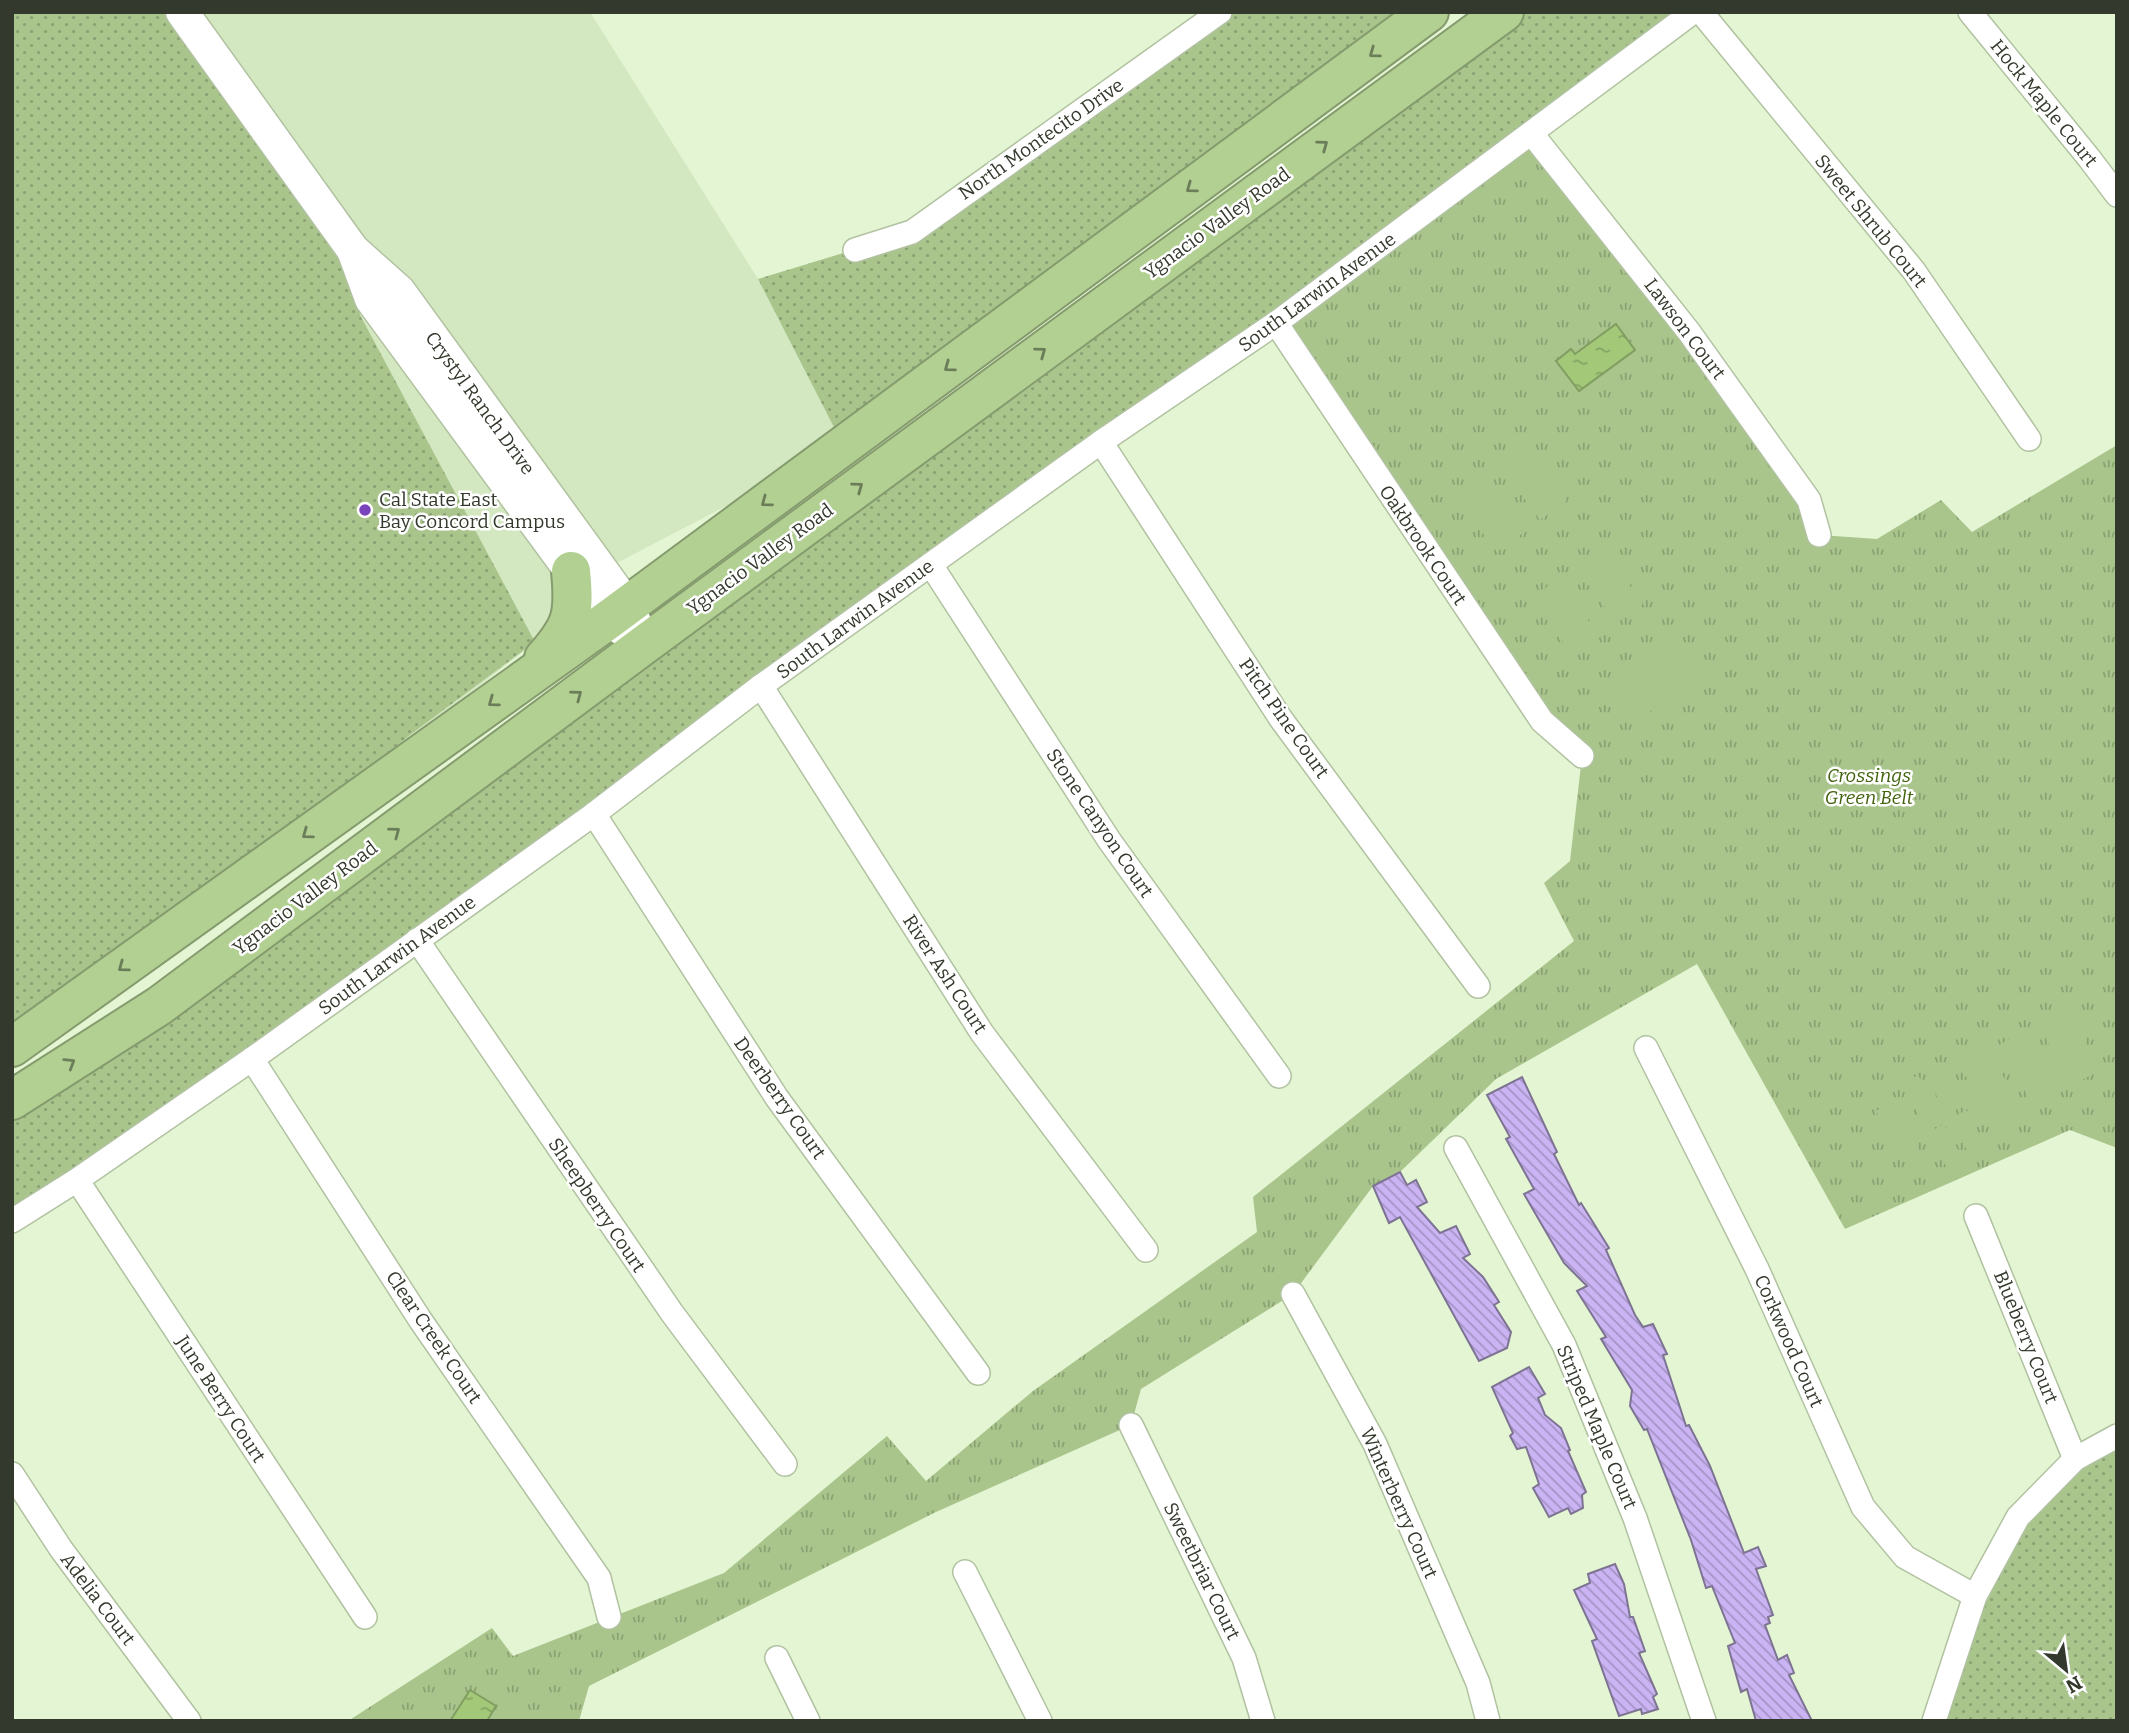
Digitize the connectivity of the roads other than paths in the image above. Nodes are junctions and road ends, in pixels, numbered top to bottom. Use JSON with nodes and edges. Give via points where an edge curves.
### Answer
{"nodes":[{"id":1,"x":182,"y":12,"type":"edge"},
{"id":2,"x":1220,"y":12,"type":"edge"},
{"id":3,"x":1429,"y":12,"type":"edge"},
{"id":4,"x":1504,"y":12,"type":"edge"},
{"id":5,"x":1693,"y":12,"type":"edge"},
{"id":6,"x":1701,"y":12,"type":"edge"},
{"id":7,"x":1970,"y":12,"type":"edge"},
{"id":8,"x":1532,"y":134,"type":"junction"},
{"id":9,"x":2117,"y":195,"type":"edge"},
{"id":10,"x":353,"y":250,"type":"junction"},
{"id":11,"x":855,"y":250,"type":"dead end"},
{"id":12,"x":1276,"y":323,"type":"junction"},
{"id":13,"x":2029,"y":439,"type":"dead end"},
{"id":14,"x":1101,"y":442,"type":"junction"},
{"id":15,"x":1819,"y":536,"type":"dead end"},
{"id":16,"x":931,"y":565,"type":"junction"},
{"id":17,"x":571,"y":571,"type":"junction"},
{"id":18,"x":617,"y":613,"type":"junction"},
{"id":19,"x":645,"y":644,"type":"junction"},
{"id":20,"x":524,"y":680,"type":"junction"},
{"id":21,"x":761,"y":686,"type":"junction"},
{"id":22,"x":1582,"y":756,"type":"dead end"},
{"id":23,"x":594,"y":814,"type":"junction"},
{"id":24,"x":417,"y":940,"type":"junction"},
{"id":25,"x":1478,"y":986,"type":"dead end"},
{"id":26,"x":12,"y":1047,"type":"edge"},
{"id":27,"x":1646,"y":1048,"type":"dead end"},
{"id":28,"x":252,"y":1059,"type":"junction"},
{"id":29,"x":1279,"y":1076,"type":"dead end"},
{"id":30,"x":12,"y":1100,"type":"edge"},
{"id":31,"x":1456,"y":1149,"type":"dead end"},
{"id":32,"x":77,"y":1180,"type":"junction"},
{"id":33,"x":1976,"y":1216,"type":"dead end"},
{"id":34,"x":12,"y":1221,"type":"edge"},
{"id":35,"x":1146,"y":1250,"type":"dead end"},
{"id":36,"x":1293,"y":1294,"type":"dead end"},
{"id":37,"x":978,"y":1373,"type":"dead end"},
{"id":38,"x":1131,"y":1425,"type":"dead end"},
{"id":39,"x":2117,"y":1436,"type":"edge"},
{"id":40,"x":2075,"y":1459,"type":"junction"},
{"id":41,"x":785,"y":1464,"type":"dead end"},
{"id":42,"x":12,"y":1474,"type":"edge"},
{"id":43,"x":965,"y":1572,"type":"dead end"},
{"id":44,"x":1975,"y":1596,"type":"junction"},
{"id":45,"x":365,"y":1617,"type":"dead end"},
{"id":46,"x":609,"y":1617,"type":"dead end"},
{"id":47,"x":777,"y":1658,"type":"dead end"},
{"id":48,"x":189,"y":1721,"type":"edge"},
{"id":49,"x":808,"y":1721,"type":"edge"},
{"id":50,"x":1040,"y":1721,"type":"edge"},
{"id":51,"x":1264,"y":1721,"type":"edge"},
{"id":52,"x":1488,"y":1721,"type":"edge"},
{"id":53,"x":1704,"y":1721,"type":"edge"},
{"id":54,"x":1934,"y":1721,"type":"edge"}],
"edges":[{"from":1,"to":10,"type":"street","name":"Crystyl Ranch Drive"},
{"from":2,"to":11,"type":"street","name":"North Montecito Drive","via":[[912,232]]},
{"from":3,"to":18,"type":"highway","one_way":true},
{"from":19,"to":4,"type":"highway","name":"Ygnacio Valley Road","one_way":true},
{"from":5,"to":8,"type":"street","name":"South Larwin Avenue"},
{"from":6,"to":13,"type":"street","name":"Sweet Shrub Court","via":[[1914,271]]},
{"from":7,"to":9,"type":"street","name":"Hock Maple Court"},
{"from":8,"to":12,"type":"street","name":"South Larwin Avenue"},
{"from":8,"to":15,"type":"street","name":"Lawson Court","via":[[1689,332],[1801,488]]},
{"from":10,"to":17,"type":"street","name":"Crystyl Ranch Drive","via":[[371,299]]},
{"from":10,"to":18,"type":"street","name":"Crystyl Ranch Drive","via":[[399,291]]},
{"from":12,"to":14,"type":"street","name":"South Larwin Avenue"},
{"from":12,"to":22,"type":"street","name":"Oakbrook Court","via":[[1542,721]]},
{"from":14,"to":16,"type":"street","name":"South Larwin Avenue"},
{"from":14,"to":25,"type":"street","name":"Pitch Pine Court","via":[[1281,719]]},
{"from":16,"to":21,"type":"street","name":"South Larwin Avenue"},
{"from":16,"to":29,"type":"street","name":"Stone Canyon Court","via":[[1109,840]]},
{"from":17,"to":18,"type":"street","name":"Crystyl Ranch Drive"},
{"from":17,"to":20,"type":"highway","via":[[574,603],[564,636]]},
{"from":18,"to":19,"type":"street","name":"Crystyl Ranch Drive"},
{"from":18,"to":20,"type":"highway"},
{"from":30,"to":19,"type":"highway","name":"Ygnacio Valley Road","one_way":true,"via":[[159,1006]]},
{"from":20,"to":26,"type":"highway","one_way":true},
{"from":21,"to":23,"type":"street","name":"South Larwin Avenue"},
{"from":21,"to":35,"type":"street","name":"River Ash Court","via":[[982,1033]]},
{"from":23,"to":24,"type":"street","name":"South Larwin Avenue"},
{"from":23,"to":37,"type":"street","name":"Deerberry Court","via":[[777,1098]]},
{"from":24,"to":28,"type":"street","name":"South Larwin Avenue"},
{"from":24,"to":41,"type":"street","name":"Sheepberry Court","via":[[672,1313]]},
{"from":27,"to":44,"type":"street","name":"Corkwood Court","via":[[1757,1269],[1863,1507],[1906,1557]]},
{"from":28,"to":32,"type":"street","name":"South Larwin Avenue"},
{"from":28,"to":46,"type":"street","name":"Clear Creek Court","via":[[421,1321],[599,1578]]},
{"from":31,"to":53,"type":"street","name":"Striped Maple Court","via":[[1564,1345],[1636,1518]]},
{"from":32,"to":34,"type":"street","name":"South Larwin Avenue"},
{"from":32,"to":45,"type":"street","name":"June Berry Court"},
{"from":33,"to":40,"type":"street","name":"Blueberry Court"},
{"from":36,"to":52,"type":"street","name":"Winterberry Court","via":[[1375,1444],[1478,1683]]},
{"from":38,"to":51,"type":"street","name":"Sweetbriar Court","via":[[1244,1658]]},
{"from":39,"to":40,"type":"street"},
{"from":40,"to":44,"type":"street","via":[[2018,1517]]},
{"from":42,"to":48,"type":"street","name":"Adelia Court","via":[[61,1549]]},
{"from":43,"to":50,"type":"street"},
{"from":44,"to":54,"type":"street"},
{"from":47,"to":49,"type":"street"}]}
